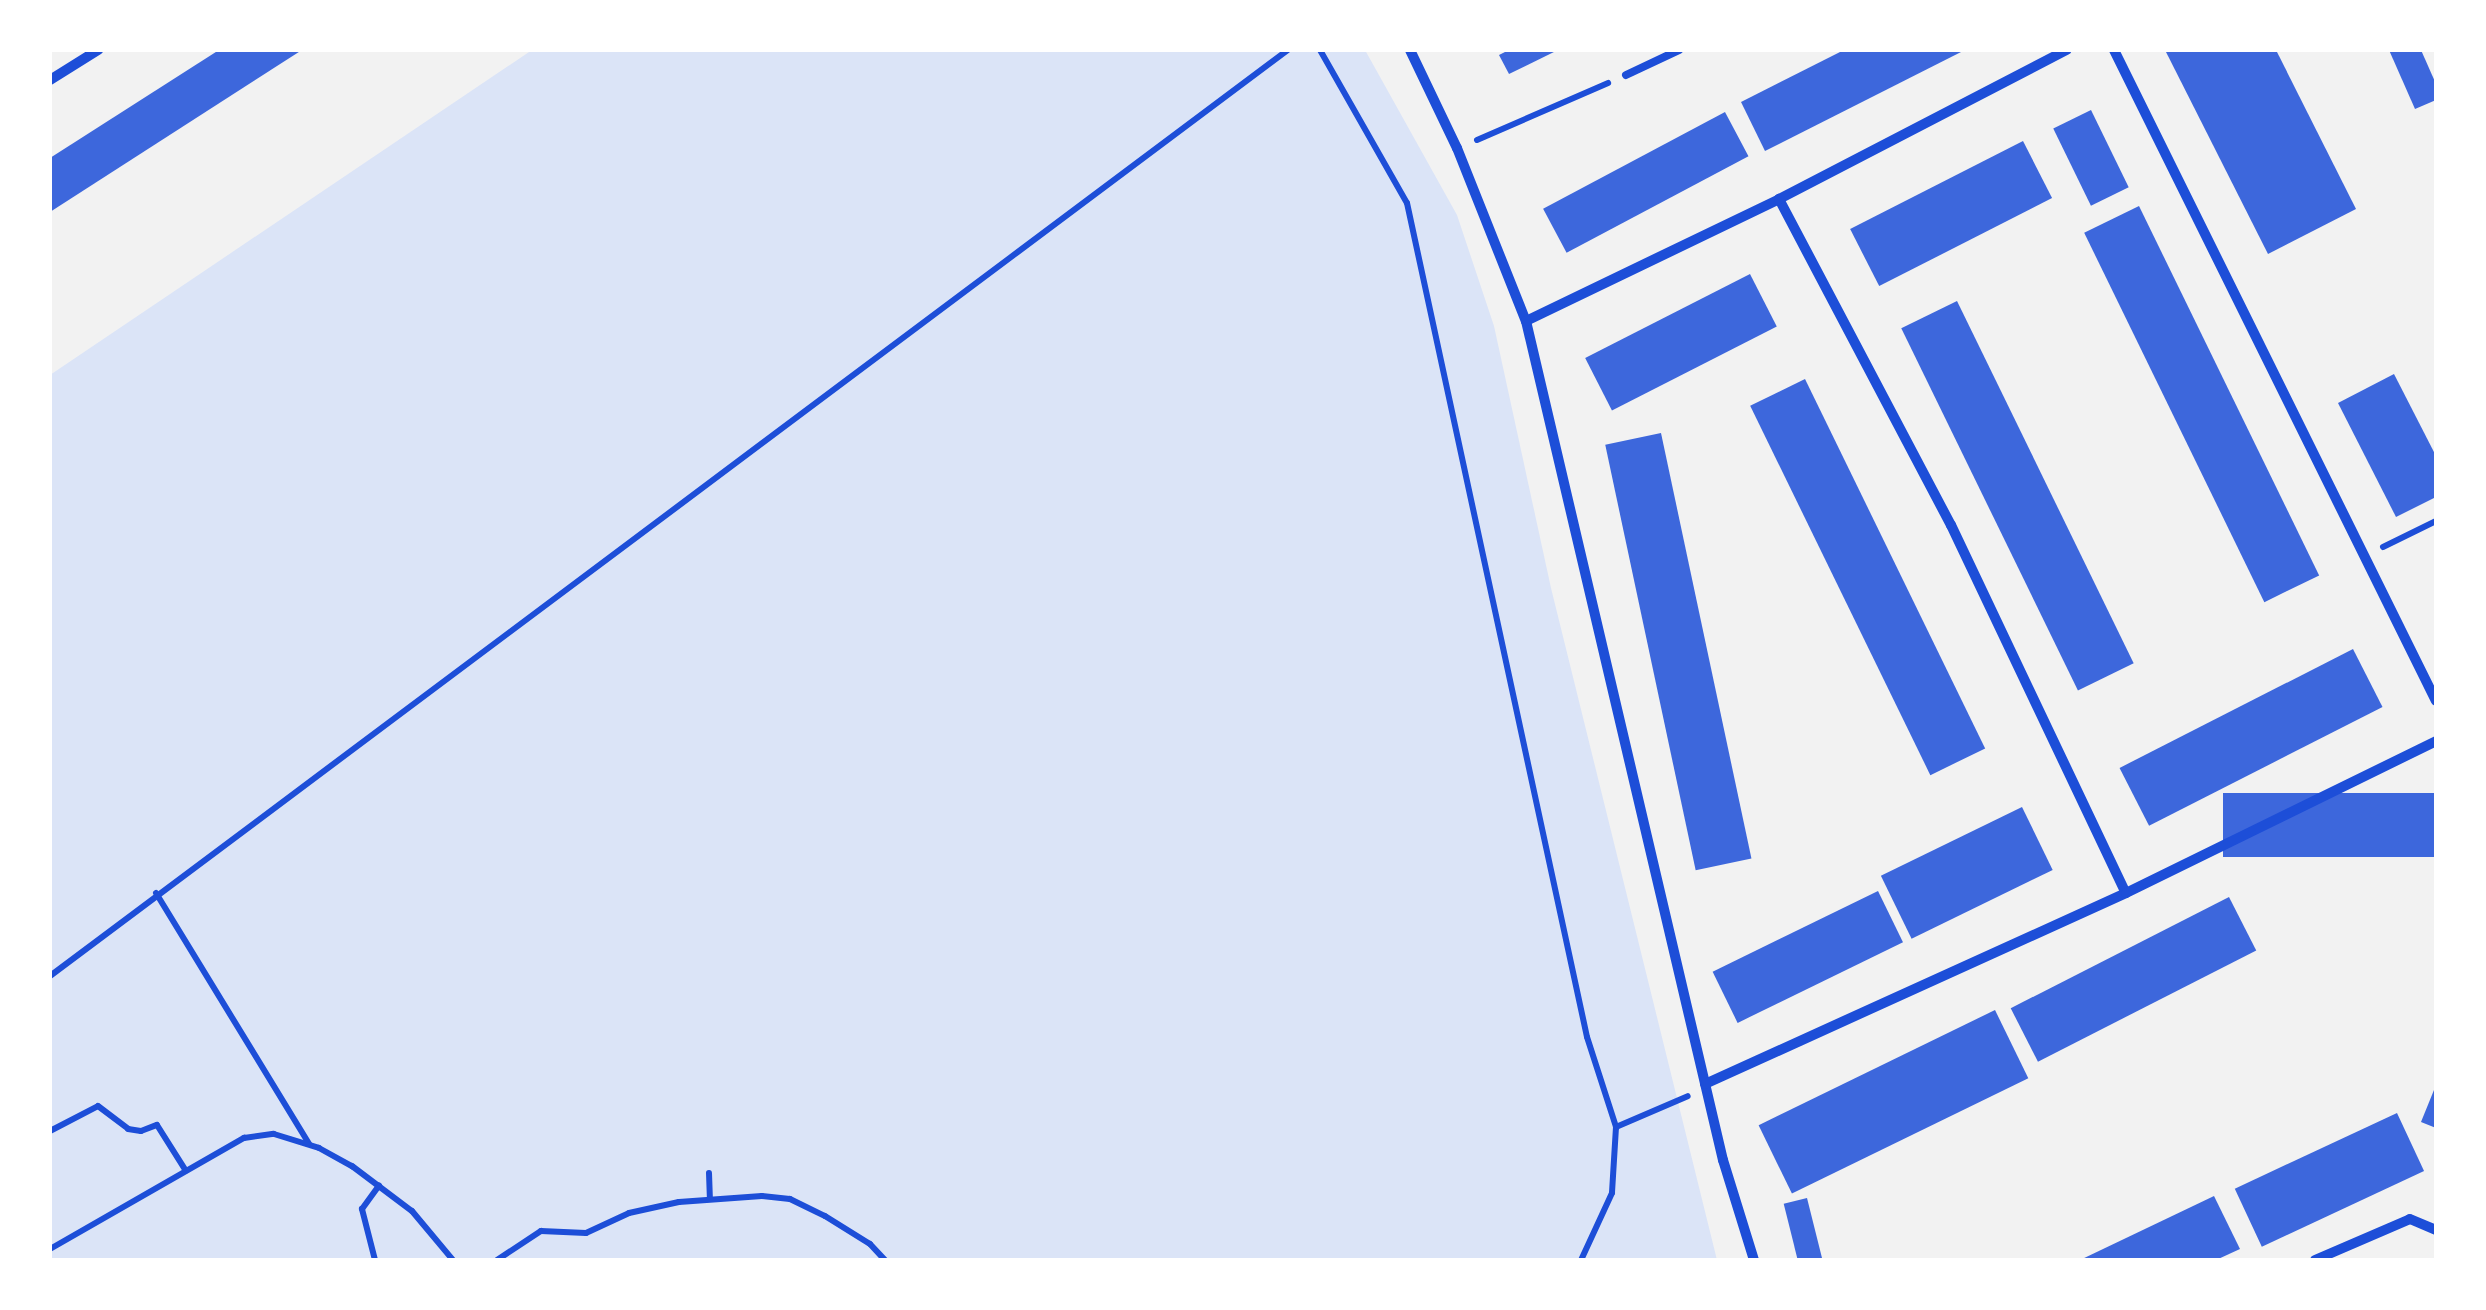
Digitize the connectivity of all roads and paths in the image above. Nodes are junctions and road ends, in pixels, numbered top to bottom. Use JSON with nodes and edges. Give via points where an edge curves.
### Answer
{"nodes":[{"id":1,"x":98,"y":50,"type":"edge"},
{"id":2,"x":1288,"y":50,"type":"edge"},
{"id":3,"x":1320,"y":50,"type":"edge"},
{"id":4,"x":1410,"y":50,"type":"edge"},
{"id":5,"x":1679,"y":50,"type":"edge"},
{"id":6,"x":2067,"y":50,"type":"edge"},
{"id":7,"x":2114,"y":50,"type":"edge"},
{"id":8,"x":1626,"y":75,"type":"joint"},
{"id":9,"x":50,"y":80,"type":"edge"},
{"id":10,"x":1458,"y":148,"type":"junction"},
{"id":11,"x":1779,"y":199,"type":"junction"},
{"id":12,"x":1526,"y":321,"type":"junction"},
{"id":13,"x":2436,"y":522,"type":"edge"},
{"id":14,"x":2364,"y":556,"type":"junction"},
{"id":15,"x":2436,"y":701,"type":"edge"},
{"id":16,"x":2436,"y":741,"type":"edge"},
{"id":17,"x":2126,"y":892,"type":"junction"},
{"id":18,"x":156,"y":893,"type":"junction"},
{"id":19,"x":50,"y":976,"type":"edge"},
{"id":20,"x":1705,"y":1084,"type":"junction"},
{"id":21,"x":1616,"y":1127,"type":"junction"},
{"id":22,"x":50,"y":1131,"type":"edge"},
{"id":23,"x":310,"y":1145,"type":"junction"},
{"id":24,"x":186,"y":1171,"type":"junction"},
{"id":25,"x":708,"y":1173,"type":"dead end"},
{"id":26,"x":379,"y":1186,"type":"junction"},
{"id":27,"x":710,"y":1199,"type":"junction"},
{"id":28,"x":2436,"y":1230,"type":"edge"},
{"id":29,"x":50,"y":1249,"type":"edge"},
{"id":30,"x":374,"y":1260,"type":"edge"},
{"id":31,"x":454,"y":1260,"type":"edge"},
{"id":32,"x":498,"y":1260,"type":"edge"},
{"id":33,"x":885,"y":1260,"type":"edge"},
{"id":34,"x":1581,"y":1260,"type":"edge"},
{"id":35,"x":1754,"y":1260,"type":"edge"},
{"id":36,"x":2315,"y":1260,"type":"edge"}],
"edges":[{"from":1,"to":9,"type":"street"},
{"from":2,"to":18,"type":"path","via":[[437,690]]},
{"from":3,"to":21,"type":"path","via":[[1408,203],[1587,1037]]},
{"from":4,"to":10,"type":"street"},
{"from":5,"to":8,"type":"lane"},
{"from":6,"to":11,"type":"street"},
{"from":7,"to":14,"type":"street"},
{"from":8,"to":10,"type":"path"},
{"from":10,"to":12,"type":"street"},
{"from":11,"to":12,"type":"street"},
{"from":11,"to":17,"type":"street","via":[[1950,525]]},
{"from":12,"to":20,"type":"street"},
{"from":13,"to":14,"type":"path"},
{"from":14,"to":15,"type":"street"},
{"from":16,"to":17,"type":"street"},
{"from":17,"to":20,"type":"street"},
{"from":18,"to":19,"type":"path"},
{"from":18,"to":23,"type":"path"},
{"from":20,"to":21,"type":"path","via":[[1676,1104]]},
{"from":20,"to":35,"type":"street"},
{"from":21,"to":34,"type":"path","via":[[1612,1193]]},
{"from":22,"to":24,"type":"path","via":[[98,1106],[128,1130],[157,1125]]},
{"from":23,"to":24,"type":"path","via":[[274,1134],[244,1138]]},
{"from":23,"to":26,"type":"path"},
{"from":24,"to":29,"type":"path"},
{"from":25,"to":27,"type":"path"},
{"from":26,"to":30,"type":"path","via":[[362,1208]]},
{"from":26,"to":31,"type":"path","via":[[412,1211]]},
{"from":27,"to":32,"type":"path","via":[[629,1214],[586,1233],[541,1231]]},
{"from":27,"to":33,"type":"path","via":[[790,1199],[870,1244]]},
{"from":28,"to":36,"type":"street","via":[[2410,1219]]}]}
